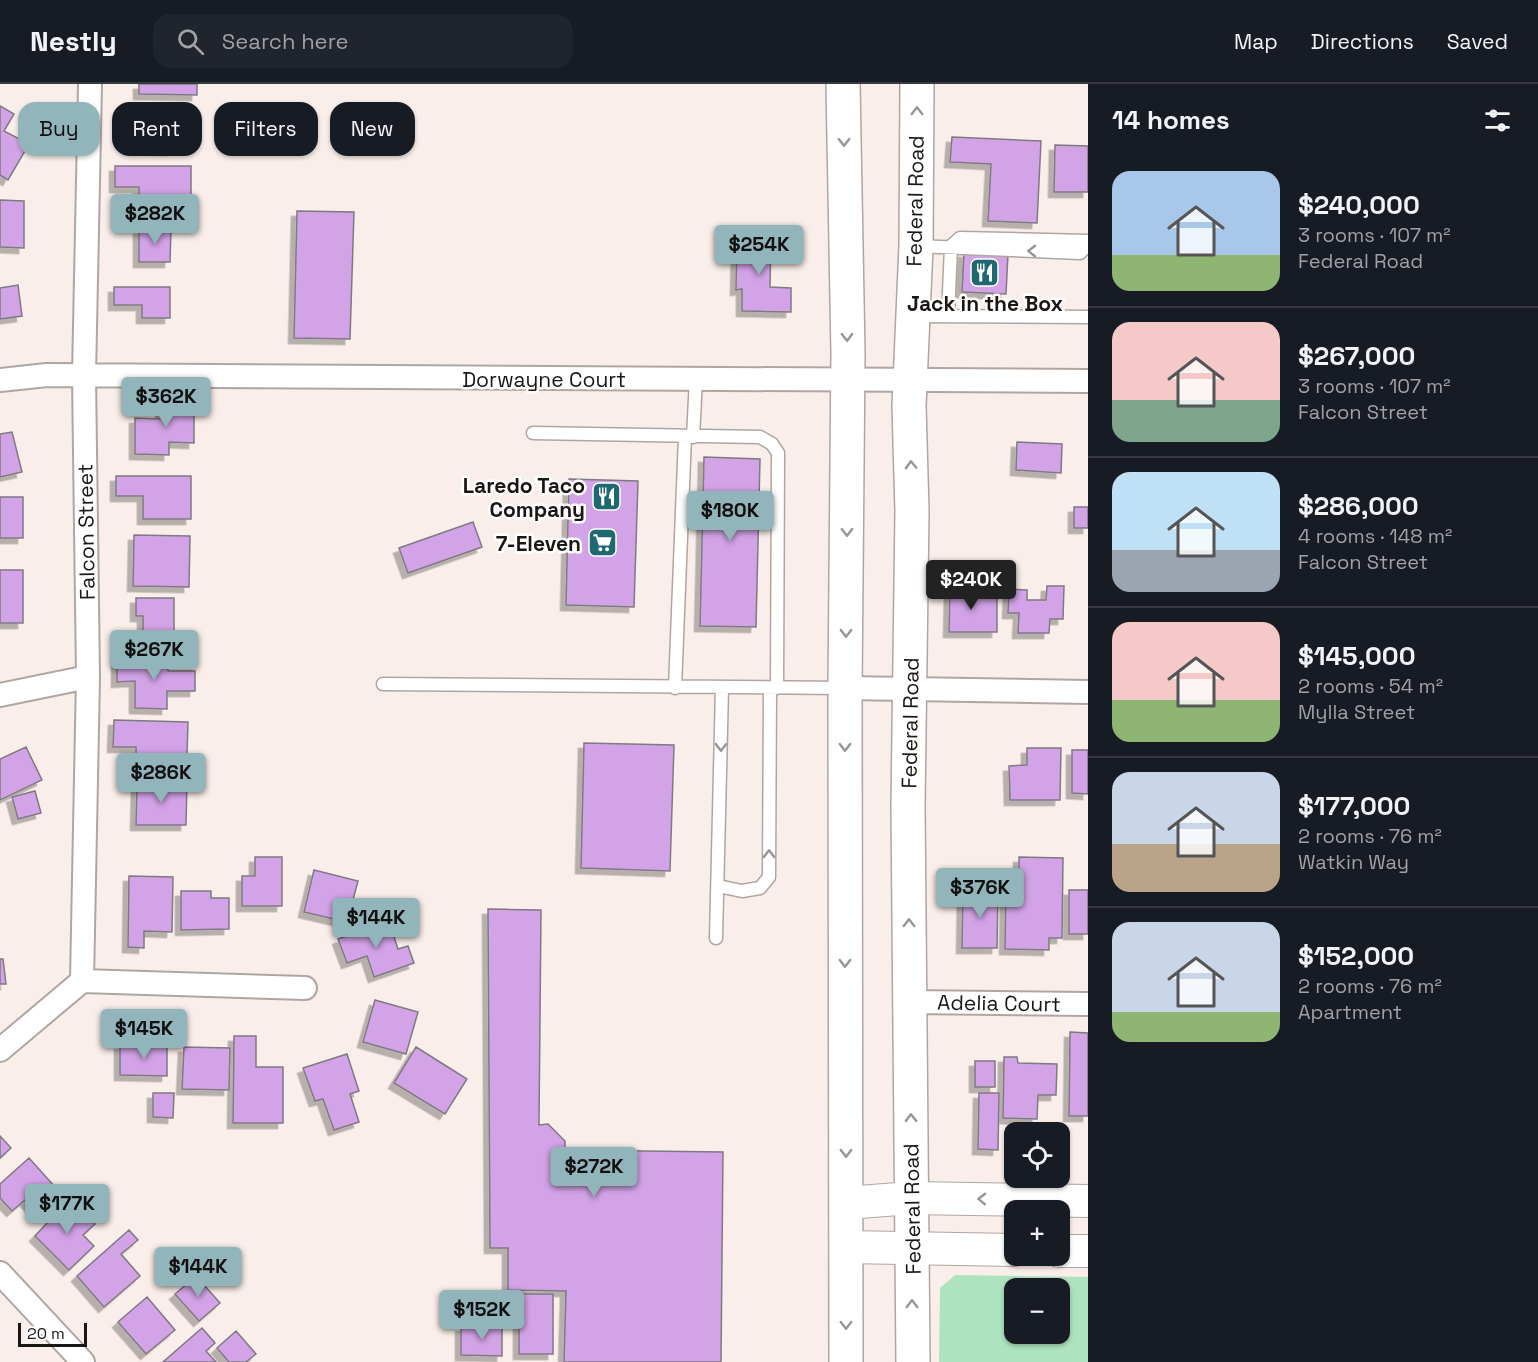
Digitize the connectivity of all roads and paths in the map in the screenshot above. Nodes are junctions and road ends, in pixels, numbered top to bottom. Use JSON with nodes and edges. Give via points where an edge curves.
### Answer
{"nodes":[{"id":1,"x":90,"y":84,"type":"edge"},
{"id":2,"x":843,"y":84,"type":"edge"},
{"id":3,"x":917,"y":84,"type":"edge"},
{"id":4,"x":1088,"y":243,"type":"edge"},
{"id":5,"x":915,"y":246,"type":"junction"},
{"id":6,"x":951,"y":246,"type":"junction"},
{"id":7,"x":912,"y":316,"type":"junction"},
{"id":8,"x":948,"y":316,"type":"junction"},
{"id":9,"x":1088,"y":317,"type":"edge"},
{"id":10,"x":84,"y":376,"type":"junction"},
{"id":11,"x":696,"y":379,"type":"junction"},
{"id":12,"x":847,"y":379,"type":"junction"},
{"id":13,"x":909,"y":379,"type":"junction"},
{"id":14,"x":0,"y":380,"type":"edge"},
{"id":15,"x":1088,"y":381,"type":"edge"},
{"id":16,"x":533,"y":433,"type":"dead end"},
{"id":17,"x":689,"y":436,"type":"junction"},
{"id":18,"x":88,"y":677,"type":"junction"},
{"id":19,"x":383,"y":684,"type":"dead end"},
{"id":20,"x":675,"y":688,"type":"junction"},
{"id":21,"x":722,"y":688,"type":"junction"},
{"id":22,"x":774,"y":688,"type":"junction"},
{"id":23,"x":845,"y":688,"type":"junction"},
{"id":24,"x":911,"y":690,"type":"junction"},
{"id":25,"x":1088,"y":692,"type":"edge"},
{"id":26,"x":0,"y":695,"type":"edge"},
{"id":27,"x":718,"y":886,"type":"junction"},
{"id":28,"x":716,"y":938,"type":"dead end"},
{"id":29,"x":82,"y":981,"type":"junction"},
{"id":30,"x":305,"y":988,"type":"dead end"},
{"id":31,"x":910,"y":1002,"type":"junction"},
{"id":32,"x":1088,"y":1004,"type":"edge"},
{"id":33,"x":0,"y":1050,"type":"edge"},
{"id":34,"x":911,"y":1198,"type":"junction"},
{"id":35,"x":1088,"y":1201,"type":"edge"},
{"id":36,"x":846,"y":1203,"type":"junction"},
{"id":37,"x":846,"y":1246,"type":"junction"},
{"id":38,"x":912,"y":1250,"type":"junction"},
{"id":39,"x":1004,"y":1250,"type":"edge"},
{"id":40,"x":1070,"y":1251,"type":"edge"},
{"id":41,"x":1088,"y":1251,"type":"edge"},
{"id":42,"x":0,"y":1273,"type":"edge"},
{"id":43,"x":83,"y":1362,"type":"edge"},
{"id":44,"x":846,"y":1362,"type":"edge"},
{"id":45,"x":913,"y":1362,"type":"edge"}],
"edges":[{"from":1,"to":10,"type":"street","name":"Falcon Street"},
{"from":2,"to":12,"type":"main road","one_way":true},
{"from":5,"to":3,"type":"main road","name":"Federal Road","one_way":true},
{"from":4,"to":6,"type":"lane","one_way":true,"via":[[960,238]]},
{"from":5,"to":6,"type":"lane"},
{"from":5,"to":7,"type":"main road","name":"Federal Road"},
{"from":6,"to":8,"type":"lane"},
{"from":7,"to":8,"type":"lane"},
{"from":7,"to":13,"type":"main road","name":"Federal Road"},
{"from":8,"to":9,"type":"lane"},
{"from":10,"to":11,"type":"street","name":"Dorwayne Court"},
{"from":10,"to":14,"type":"street","name":"Dorwayne Court"},
{"from":10,"to":18,"type":"street","name":"Falcon Street"},
{"from":11,"to":12,"type":"street","name":"Dorwayne Court"},
{"from":11,"to":17,"type":"lane"},
{"from":12,"to":13,"type":"street","name":"Dorwayne Court"},
{"from":12,"to":23,"type":"main road","one_way":true},
{"from":13,"to":15,"type":"street","name":"Dorwayne Court"},
{"from":24,"to":13,"type":"main road","name":"Federal Road","one_way":true},
{"from":16,"to":17,"type":"lane"},
{"from":17,"to":20,"type":"lane"},
{"from":17,"to":22,"type":"lane","via":[[760,437],[778,453]]},
{"from":18,"to":26,"type":"street"},
{"from":18,"to":29,"type":"street","name":"Falcon Street"},
{"from":19,"to":20,"type":"lane"},
{"from":20,"to":21,"type":"lane"},
{"from":21,"to":22,"type":"lane"},
{"from":21,"to":27,"type":"lane","one_way":true},
{"from":22,"to":23,"type":"lane"},
{"from":27,"to":22,"type":"lane","one_way":true,"via":[[742,891],[760,888],[769,877]]},
{"from":23,"to":24,"type":"street"},
{"from":23,"to":36,"type":"main road","one_way":true},
{"from":24,"to":25,"type":"street"},
{"from":31,"to":24,"type":"main road","name":"Federal Road","one_way":true},
{"from":27,"to":28,"type":"lane"},
{"from":29,"to":30,"type":"street"},
{"from":29,"to":33,"type":"street"},
{"from":31,"to":32,"type":"street","name":"Adelia Court"},
{"from":34,"to":31,"type":"main road","name":"Federal Road","one_way":true},
{"from":35,"to":34,"type":"street","one_way":true},
{"from":34,"to":36,"type":"street"},
{"from":34,"to":38,"type":"main road","name":"Federal Road"},
{"from":36,"to":37,"type":"main road"},
{"from":37,"to":38,"type":"street"},
{"from":37,"to":44,"type":"main road","one_way":true},
{"from":38,"to":39,"type":"street"},
{"from":45,"to":38,"type":"main road","name":"Federal Road","one_way":true},
{"from":40,"to":41,"type":"street"},
{"from":42,"to":43,"type":"street"}]}
